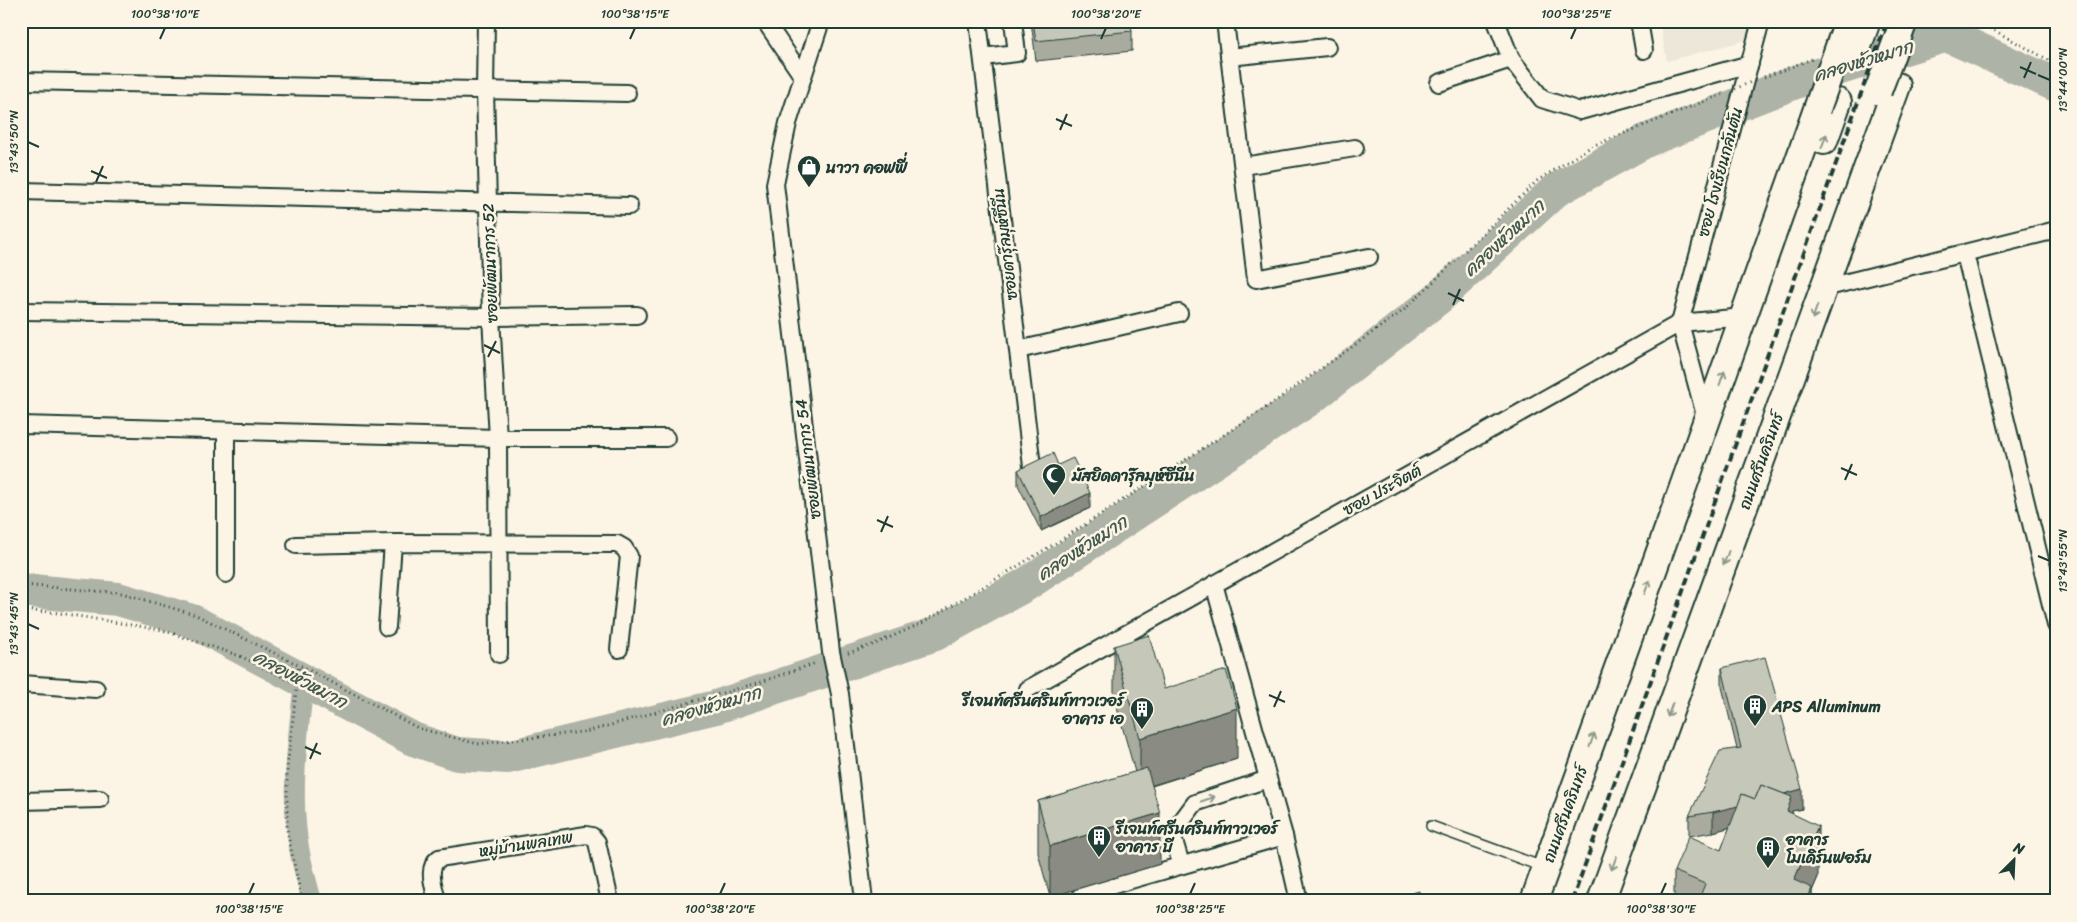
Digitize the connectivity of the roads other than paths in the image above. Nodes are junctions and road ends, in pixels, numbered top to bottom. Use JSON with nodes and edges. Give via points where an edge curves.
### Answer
{"nodes":[{"id":1,"x":486,"y":21,"type":"edge"},
{"id":2,"x":766,"y":21,"type":"edge"},
{"id":3,"x":821,"y":21,"type":"edge"},
{"id":4,"x":978,"y":21,"type":"edge"},
{"id":5,"x":1013,"y":21,"type":"edge"},
{"id":6,"x":1225,"y":21,"type":"edge"},
{"id":7,"x":1496,"y":21,"type":"edge"},
{"id":8,"x":1639,"y":21,"type":"edge"},
{"id":9,"x":1761,"y":21,"type":"edge"},
{"id":10,"x":1848,"y":21,"type":"edge"},
{"id":11,"x":1868,"y":21,"type":"edge"},
{"id":12,"x":1904,"y":21,"type":"edge"},
{"id":13,"x":1921,"y":21,"type":"edge"},
{"id":14,"x":1327,"y":47,"type":"dead end"},
{"id":15,"x":1644,"y":50,"type":"dead end"},
{"id":16,"x":983,"y":57,"type":"junction"},
{"id":17,"x":1229,"y":57,"type":"junction"},
{"id":18,"x":1510,"y":59,"type":"junction"},
{"id":19,"x":1750,"y":64,"type":"junction"},
{"id":20,"x":803,"y":77,"type":"junction"},
{"id":21,"x":21,"y":81,"type":"edge"},
{"id":22,"x":1438,"y":84,"type":"dead end"},
{"id":23,"x":1888,"y":88,"type":"junction"},
{"id":24,"x":485,"y":90,"type":"junction"},
{"id":25,"x":627,"y":93,"type":"dead end"},
{"id":26,"x":1827,"y":106,"type":"junction"},
{"id":27,"x":1356,"y":148,"type":"dead end"},
{"id":28,"x":1243,"y":166,"type":"junction"},
{"id":29,"x":21,"y":191,"type":"edge"},
{"id":30,"x":488,"y":202,"type":"junction"},
{"id":31,"x":629,"y":206,"type":"dead end"},
{"id":32,"x":2056,"y":230,"type":"edge"},
{"id":33,"x":1964,"y":254,"type":"junction"},
{"id":34,"x":1369,"y":257,"type":"dead end"},
{"id":35,"x":1827,"y":278,"type":"junction"},
{"id":36,"x":21,"y":311,"type":"edge"},
{"id":37,"x":1179,"y":313,"type":"dead end"},
{"id":38,"x":637,"y":315,"type":"dead end"},
{"id":39,"x":491,"y":316,"type":"junction"},
{"id":40,"x":1744,"y":317,"type":"junction"},
{"id":41,"x":1680,"y":322,"type":"junction"},
{"id":42,"x":1018,"y":350,"type":"junction"},
{"id":43,"x":1707,"y":421,"type":"junction"},
{"id":44,"x":21,"y":424,"type":"edge"},
{"id":45,"x":226,"y":431,"type":"junction"},
{"id":46,"x":498,"y":438,"type":"junction"},
{"id":47,"x":666,"y":438,"type":"dead end"},
{"id":48,"x":1032,"y":466,"type":"edge"},
{"id":49,"x":393,"y":543,"type":"junction"},
{"id":50,"x":498,"y":544,"type":"junction"},
{"id":51,"x":296,"y":546,"type":"dead end"},
{"id":52,"x":226,"y":574,"type":"dead end"},
{"id":53,"x":1214,"y":584,"type":"junction"},
{"id":54,"x":2056,"y":625,"type":"edge"},
{"id":55,"x":387,"y":627,"type":"dead end"},
{"id":56,"x":619,"y":649,"type":"dead end"},
{"id":57,"x":499,"y":654,"type":"dead end"},
{"id":58,"x":21,"y":684,"type":"edge"},
{"id":59,"x":96,"y":689,"type":"dead end"},
{"id":60,"x":1028,"y":689,"type":"dead end"},
{"id":61,"x":1268,"y":779,"type":"junction"},
{"id":62,"x":100,"y":799,"type":"dead end"},
{"id":63,"x":21,"y":801,"type":"edge"},
{"id":64,"x":1431,"y":826,"type":"dead end"},
{"id":65,"x":1284,"y":836,"type":"junction"},
{"id":66,"x":1181,"y":864,"type":"junction"},
{"id":67,"x":1546,"y":868,"type":"junction"},
{"id":68,"x":1082,"y":894,"type":"dead end"},
{"id":69,"x":437,"y":901,"type":"edge"},
{"id":70,"x":610,"y":901,"type":"edge"},
{"id":71,"x":864,"y":901,"type":"edge"},
{"id":72,"x":1299,"y":901,"type":"edge"},
{"id":73,"x":1534,"y":901,"type":"edge"},
{"id":74,"x":1601,"y":901,"type":"edge"}],
"edges":[{"from":1,"to":24,"type":"street","name":"ซอยพัฒนาการ 52"},
{"from":2,"to":20,"type":"street"},
{"from":3,"to":20,"type":"street","name":"ซอยพัฒนาการ 54"},
{"from":4,"to":16,"type":"street","name":"ซอยดารุ๊ลมุห์ซีนีน"},
{"from":5,"to":16,"type":"street","via":[[1017,53]]},
{"from":6,"to":17,"type":"street"},
{"from":7,"to":18,"type":"street"},
{"from":8,"to":15,"type":"street"},
{"from":9,"to":19,"type":"street","name":"ซอย โรงเรียนกลันตัน"},
{"from":10,"to":26,"type":"main road","name":"ถนนศรีนครินทร์","bridge":true},
{"from":11,"to":26,"type":"main road","bridge":true},
{"from":12,"to":23,"type":"main road","bridge":true},
{"from":13,"to":23,"type":"main road","name":"ถนนศรีนครินทร์"},
{"from":14,"to":17,"type":"street"},
{"from":16,"to":42,"type":"street","name":"ซอยดารุ๊ลมุห์ซีนีน"},
{"from":17,"to":28,"type":"street"},
{"from":18,"to":19,"type":"street","via":[[1542,100],[1580,111]]},
{"from":18,"to":22,"type":"street"},
{"from":19,"to":41,"type":"street","name":"ซอย โรงเรียนกลันตัน"},
{"from":20,"to":71,"type":"street","name":"ซอยพัฒนาการ 54","via":[[788,123],[775,184],[831,656],[840,694]]},
{"from":21,"to":24,"type":"street"},
{"from":23,"to":35,"type":"main road","name":"ถนนศรีนครินทร์"},
{"from":24,"to":25,"type":"street"},
{"from":24,"to":30,"type":"street","name":"ซอยพัฒนาการ 52"},
{"from":40,"to":26,"type":"main road","name":"ถนนศรีนครินทร์","one_way":true,"via":[[1768,245]]},
{"from":27,"to":28,"type":"street"},
{"from":28,"to":34,"type":"street","via":[[1256,279]]},
{"from":29,"to":30,"type":"street"},
{"from":30,"to":31,"type":"street"},
{"from":30,"to":39,"type":"street","name":"ซอยพัฒนาการ 52"},
{"from":32,"to":33,"type":"street"},
{"from":33,"to":35,"type":"street"},
{"from":33,"to":54,"type":"street"},
{"from":35,"to":74,"type":"main road","name":"ถนนศรีนครินทร์","one_way":true},
{"from":36,"to":39,"type":"street"},
{"from":37,"to":42,"type":"street"},
{"from":38,"to":39,"type":"street"},
{"from":39,"to":46,"type":"street","name":"ซอยพัฒนาการ 52"},
{"from":40,"to":41,"type":"street","name":"ซอย ประจิตต์"},
{"from":43,"to":40,"type":"main road","name":"ถนนศรีนครินทร์","one_way":true},
{"from":41,"to":43,"type":"street"},
{"from":41,"to":53,"type":"street","name":"ซอย ประจิตต์"},
{"from":42,"to":48,"type":"street","name":"ซอยดารุ๊ลมุห์ซีนีน"},
{"from":67,"to":43,"type":"main road","name":"ถนนศรีนครินทร์","one_way":true},
{"from":44,"to":45,"type":"street"},
{"from":45,"to":46,"type":"street"},
{"from":45,"to":52,"type":"street"},
{"from":46,"to":47,"type":"street"},
{"from":46,"to":50,"type":"street","name":"ซอยพัฒนาการ 52"},
{"from":49,"to":50,"type":"street"},
{"from":49,"to":51,"type":"street"},
{"from":49,"to":55,"type":"street"},
{"from":50,"to":56,"type":"street","via":[[617,544],[624,548],[629,556]]},
{"from":50,"to":57,"type":"street","name":"ซอยพัฒนาการ 52"},
{"from":53,"to":60,"type":"street","name":"ซอย ประจิตต์"},
{"from":53,"to":61,"type":"street"},
{"from":58,"to":59,"type":"street"},
{"from":61,"to":65,"type":"street"},
{"from":66,"to":61,"type":"street","one_way":true,"via":[[1172,834],[1195,803]]},
{"from":62,"to":63,"type":"street"},
{"from":64,"to":67,"type":"lane"},
{"from":65,"to":66,"type":"street"},
{"from":65,"to":72,"type":"street"},
{"from":66,"to":68,"type":"street"},
{"from":67,"to":73,"type":"main road","name":"ถนนศรีนครินทร์"},
{"from":69,"to":70,"type":"street","name":"หมู่บ้านพลเทพ","via":[[431,868],[439,858],[586,835],[597,842]]}]}
